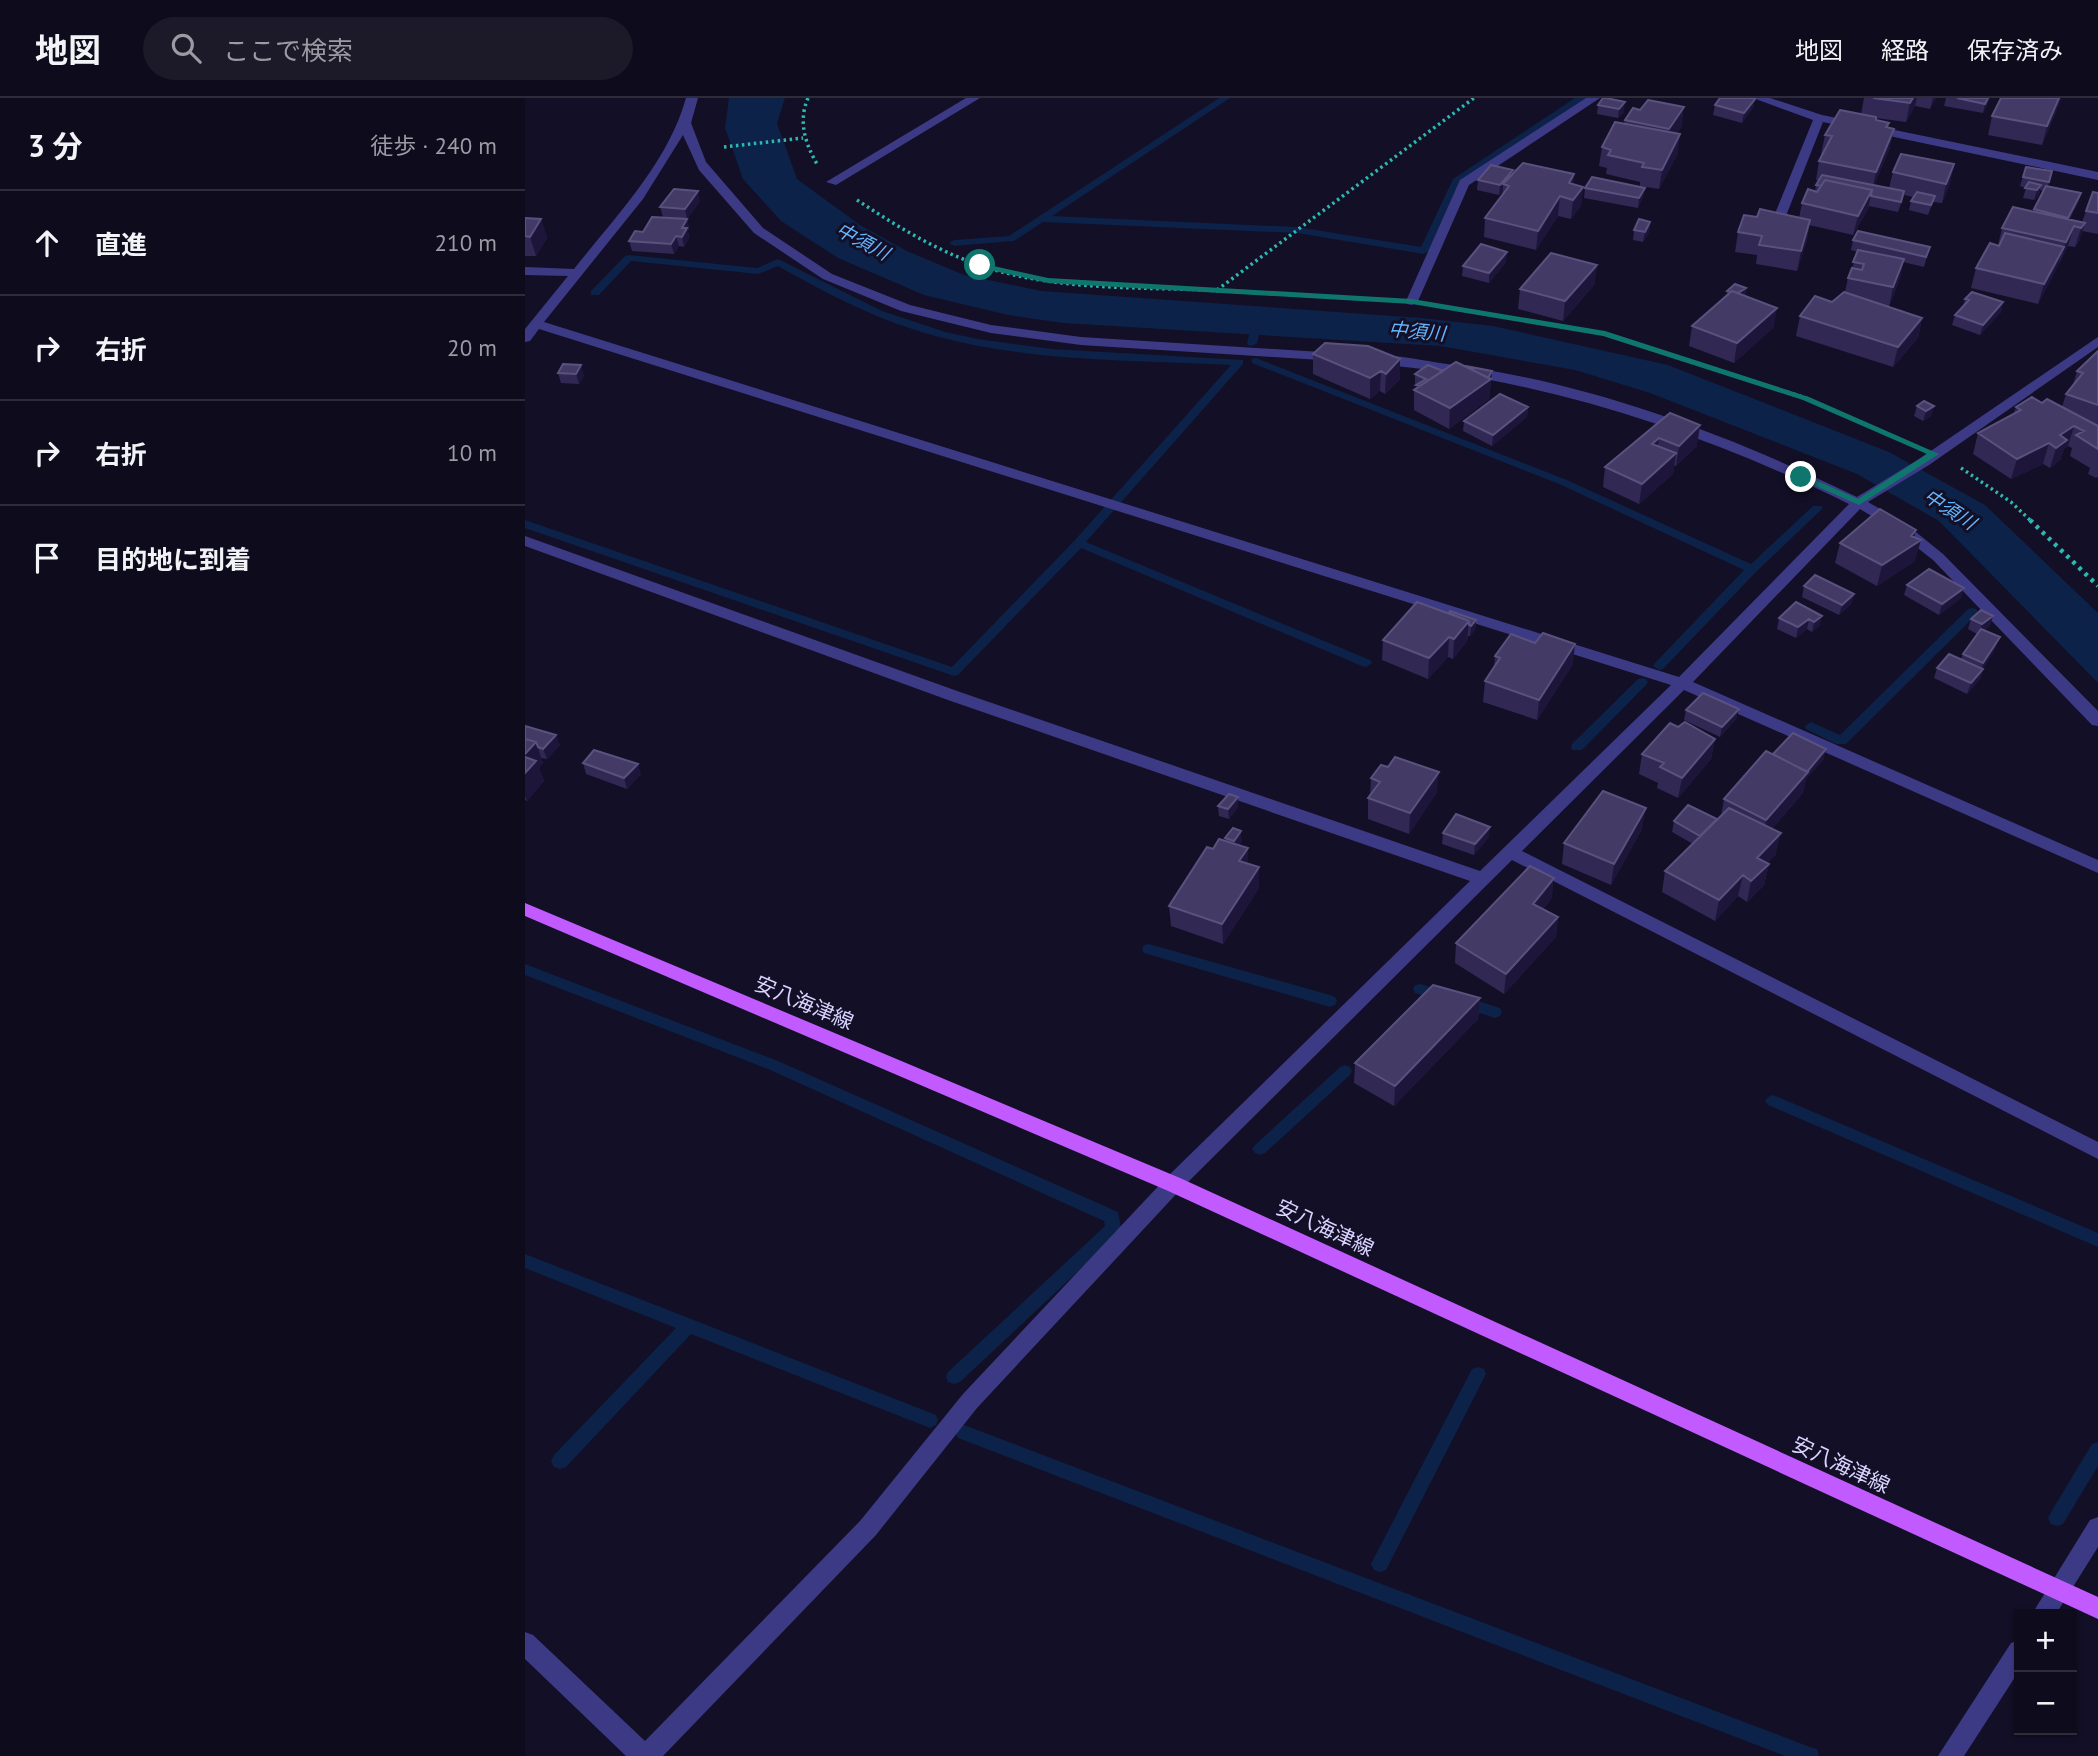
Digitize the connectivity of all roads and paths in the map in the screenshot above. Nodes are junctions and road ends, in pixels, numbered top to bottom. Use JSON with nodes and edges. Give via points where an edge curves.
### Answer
{"nodes":[{"id":1,"x":692,"y":98,"type":"edge"},
{"id":2,"x":808,"y":98,"type":"edge"},
{"id":3,"x":974,"y":98,"type":"edge"},
{"id":4,"x":1474,"y":98,"type":"edge"},
{"id":5,"x":1594,"y":98,"type":"edge"},
{"id":6,"x":1759,"y":98,"type":"edge"},
{"id":7,"x":1819,"y":118,"type":"junction"},
{"id":8,"x":685,"y":123,"type":"junction"},
{"id":9,"x":803,"y":138,"type":"junction"},
{"id":10,"x":723,"y":148,"type":"dead end"},
{"id":11,"x":2098,"y":176,"type":"edge"},
{"id":12,"x":832,"y":182,"type":"junction"},
{"id":13,"x":1776,"y":226,"type":"edge"},
{"id":14,"x":525,"y":271,"type":"edge"},
{"id":15,"x":578,"y":273,"type":"junction"},
{"id":16,"x":1217,"y":291,"type":"junction"},
{"id":17,"x":1412,"y":302,"type":"junction"},
{"id":18,"x":537,"y":324,"type":"junction"},
{"id":19,"x":525,"y":338,"type":"edge"},
{"id":20,"x":2098,"y":341,"type":"edge"},
{"id":21,"x":1929,"y":458,"type":"junction"},
{"id":22,"x":1865,"y":497,"type":"junction"},
{"id":23,"x":525,"y":541,"type":"edge"},
{"id":24,"x":2098,"y":586,"type":"edge"},
{"id":25,"x":1682,"y":683,"type":"junction"},
{"id":26,"x":2098,"y":721,"type":"edge"},
{"id":27,"x":1510,"y":852,"type":"junction"},
{"id":28,"x":2098,"y":867,"type":"edge"},
{"id":29,"x":1483,"y":879,"type":"junction"},
{"id":30,"x":525,"y":909,"type":"edge"},
{"id":31,"x":2098,"y":1152,"type":"edge"},
{"id":32,"x":1173,"y":1184,"type":"junction"},
{"id":33,"x":2098,"y":1527,"type":"edge"},
{"id":34,"x":2059,"y":1590,"type":"junction"},
{"id":35,"x":2098,"y":1608,"type":"edge"},
{"id":36,"x":2046,"y":1609,"type":"edge"},
{"id":37,"x":525,"y":1643,"type":"edge"},
{"id":38,"x":2014,"y":1659,"type":"edge"},
{"id":39,"x":645,"y":1756,"type":"edge"},
{"id":40,"x":1950,"y":1756,"type":"edge"}],
"edges":[{"from":1,"to":8,"type":"street"},
{"from":2,"to":9,"type":"path"},
{"from":3,"to":12,"type":"street"},
{"from":4,"to":16,"type":"path"},
{"from":5,"to":17,"type":"street","via":[[1464,183]]},
{"from":6,"to":7,"type":"street"},
{"from":7,"to":11,"type":"street"},
{"from":7,"to":13,"type":"street"},
{"from":8,"to":15,"type":"street","via":[[639,196]]},
{"from":8,"to":22,"type":"street","via":[[701,165],[731,204],[780,249],[825,275],[886,300],[972,327],[1077,341],[1428,363],[1511,377],[1677,424]]},
{"from":9,"to":10,"type":"path"},
{"from":9,"to":12,"type":"path"},
{"from":12,"to":16,"type":"path","via":[[906,233],[980,265],[1048,281]]},
{"from":14,"to":15,"type":"street"},
{"from":15,"to":18,"type":"street"},
{"from":16,"to":17,"type":"path"},
{"from":17,"to":21,"type":"path","via":[[1605,334],[1806,398]]},
{"from":18,"to":19,"type":"street"},
{"from":18,"to":25,"type":"street"},
{"from":20,"to":21,"type":"street"},
{"from":21,"to":22,"type":"street"},
{"from":21,"to":24,"type":"path","via":[[1953,462],[2011,502]]},
{"from":22,"to":25,"type":"street"},
{"from":22,"to":26,"type":"street","via":[[1912,532]]},
{"from":23,"to":29,"type":"street"},
{"from":25,"to":27,"type":"street"},
{"from":25,"to":28,"type":"street"},
{"from":27,"to":29,"type":"street"},
{"from":27,"to":31,"type":"street"},
{"from":29,"to":32,"type":"street"},
{"from":30,"to":32,"type":"main road","name":"安八海津線"},
{"from":32,"to":34,"type":"main road","name":"安八海津線"},
{"from":32,"to":39,"type":"street","via":[[971,1401],[868,1528]]},
{"from":33,"to":34,"type":"street"},
{"from":34,"to":35,"type":"main road","name":"安八海津線"},
{"from":34,"to":36,"type":"street"},
{"from":37,"to":39,"type":"street"},
{"from":38,"to":40,"type":"street"}]}
